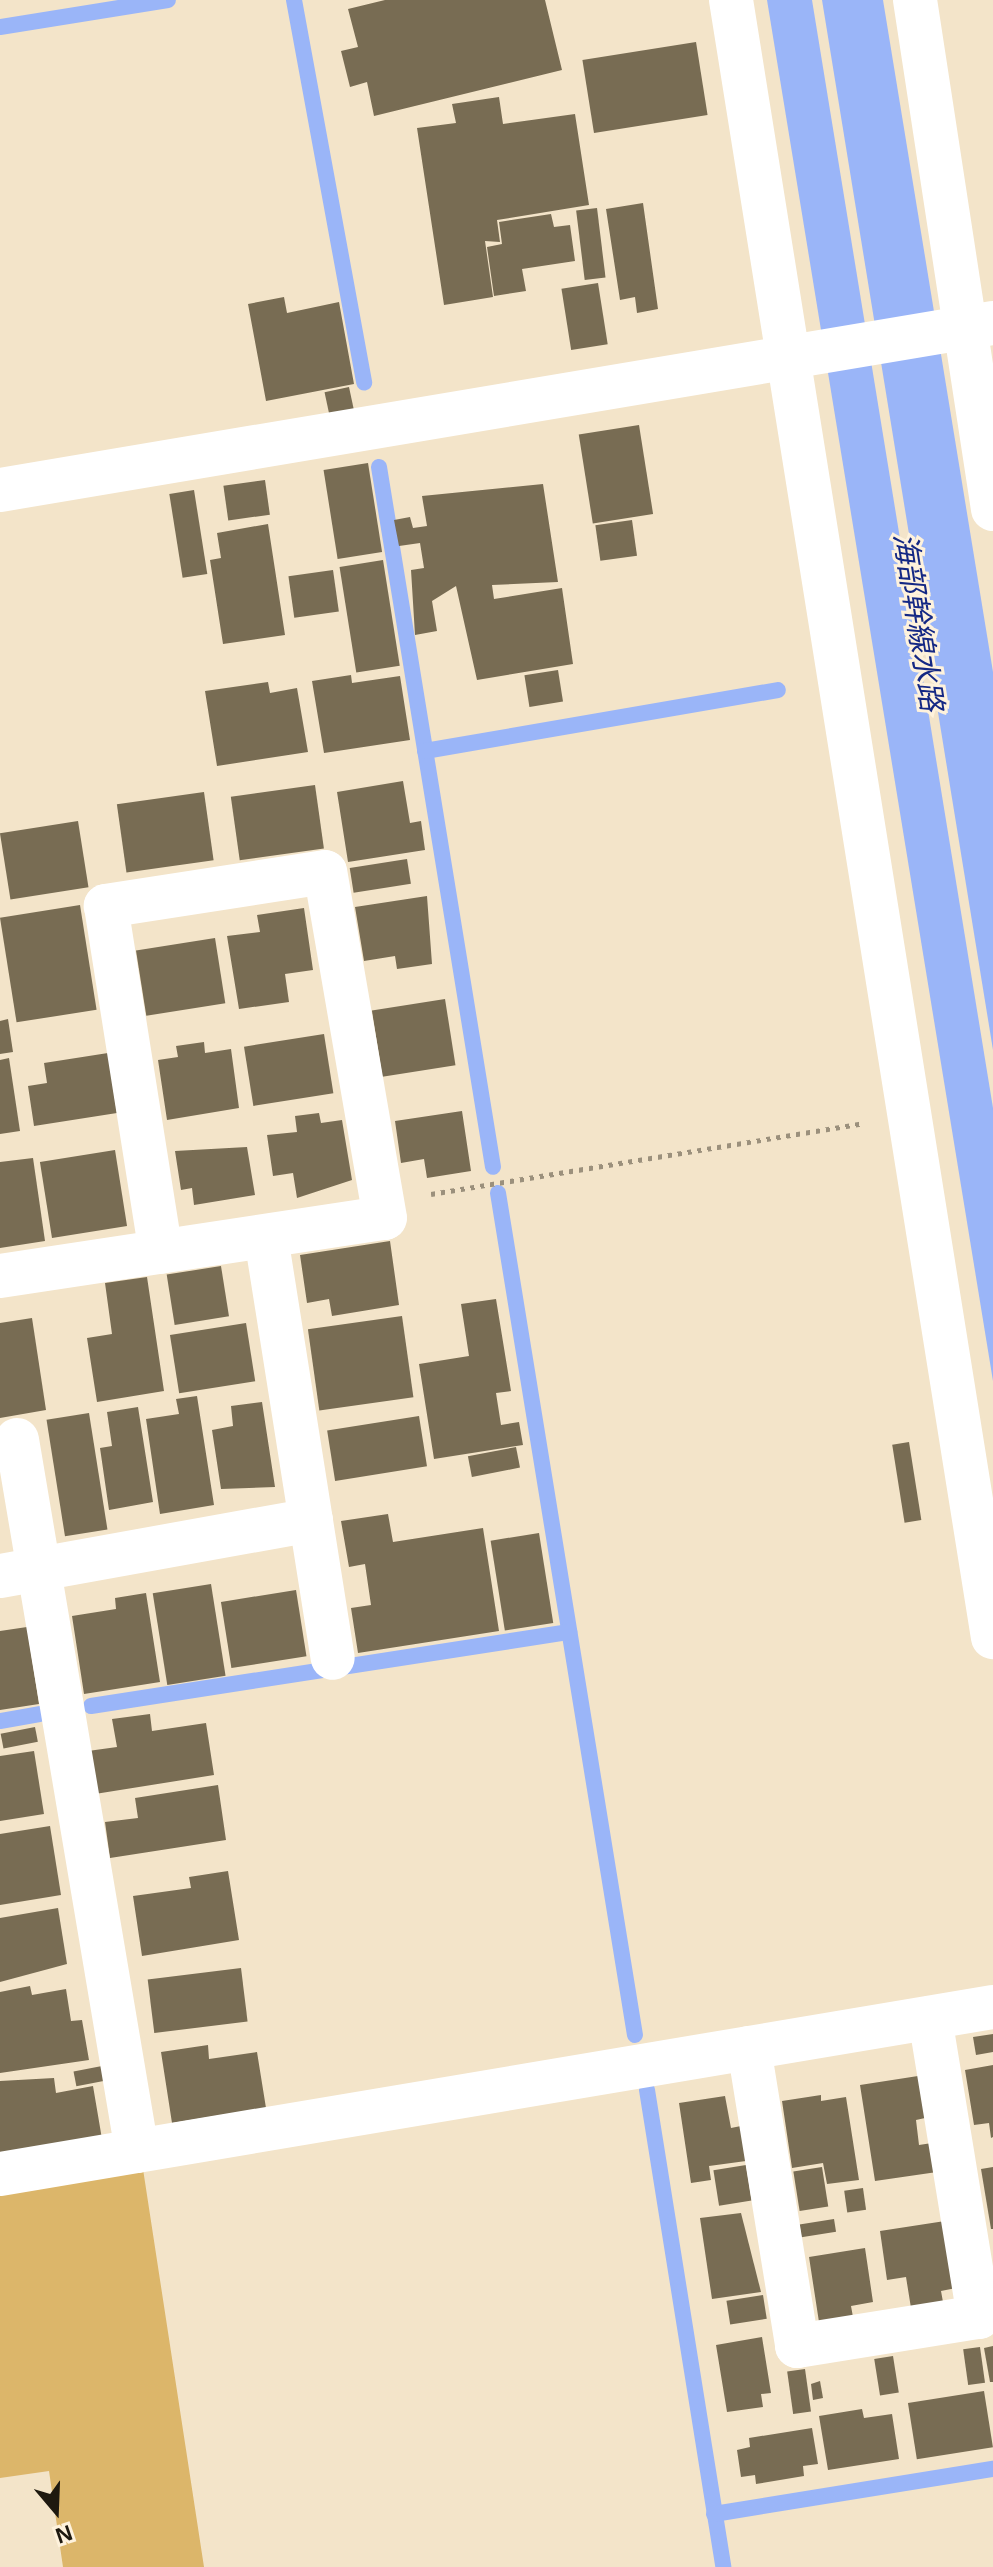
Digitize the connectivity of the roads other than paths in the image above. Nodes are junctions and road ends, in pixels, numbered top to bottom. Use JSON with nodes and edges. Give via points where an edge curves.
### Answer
{"nodes":[{"id":1,"x":731,"y":0,"type":"edge"},
{"id":2,"x":915,"y":0,"type":"edge"},
{"id":3,"x":969,"y":326,"type":"edge"},
{"id":4,"x":797,"y":359,"type":"junction"},
{"id":5,"x":0,"y":490,"type":"edge"},
{"id":6,"x":993,"y":509,"type":"edge"},
{"id":7,"x":266,"y":1237,"type":"junction"},
{"id":8,"x":161,"y":1252,"type":"junction"},
{"id":9,"x":0,"y":1276,"type":"edge"},
{"id":10,"x":17,"y":1440,"type":"dead end"},
{"id":11,"x":311,"y":1520,"type":"junction"},
{"id":12,"x":20,"y":1573,"type":"edge"},
{"id":13,"x":993,"y":1637,"type":"edge"},
{"id":14,"x":333,"y":1658,"type":"dead end"},
{"id":15,"x":993,"y":2007,"type":"edge"},
{"id":16,"x":930,"y":2018,"type":"junction"},
{"id":17,"x":749,"y":2048,"type":"junction"},
{"id":18,"x":137,"y":2151,"type":"junction"},
{"id":19,"x":0,"y":2174,"type":"edge"}],
"edges":[{"from":1,"to":4,"type":"street"},
{"from":2,"to":3,"type":"street"},
{"from":3,"to":4,"type":"street"},
{"from":3,"to":6,"type":"street"},
{"from":4,"to":5,"type":"street"},
{"from":4,"to":13,"type":"street","via":[[908,1115]]},
{"from":7,"to":8,"type":"street"},
{"from":7,"to":8,"type":"street","via":[[385,1218],[325,872],[106,906]]},
{"from":7,"to":11,"type":"street"},
{"from":8,"to":9,"type":"street"},
{"from":10,"to":12,"type":"street"},
{"from":11,"to":12,"type":"street"},
{"from":11,"to":14,"type":"street"},
{"from":12,"to":18,"type":"street"},
{"from":15,"to":16,"type":"street"},
{"from":16,"to":17,"type":"street"},
{"from":16,"to":17,"type":"street","via":[[979,2317],[797,2346]]},
{"from":17,"to":18,"type":"street"},
{"from":18,"to":19,"type":"street"}]}
